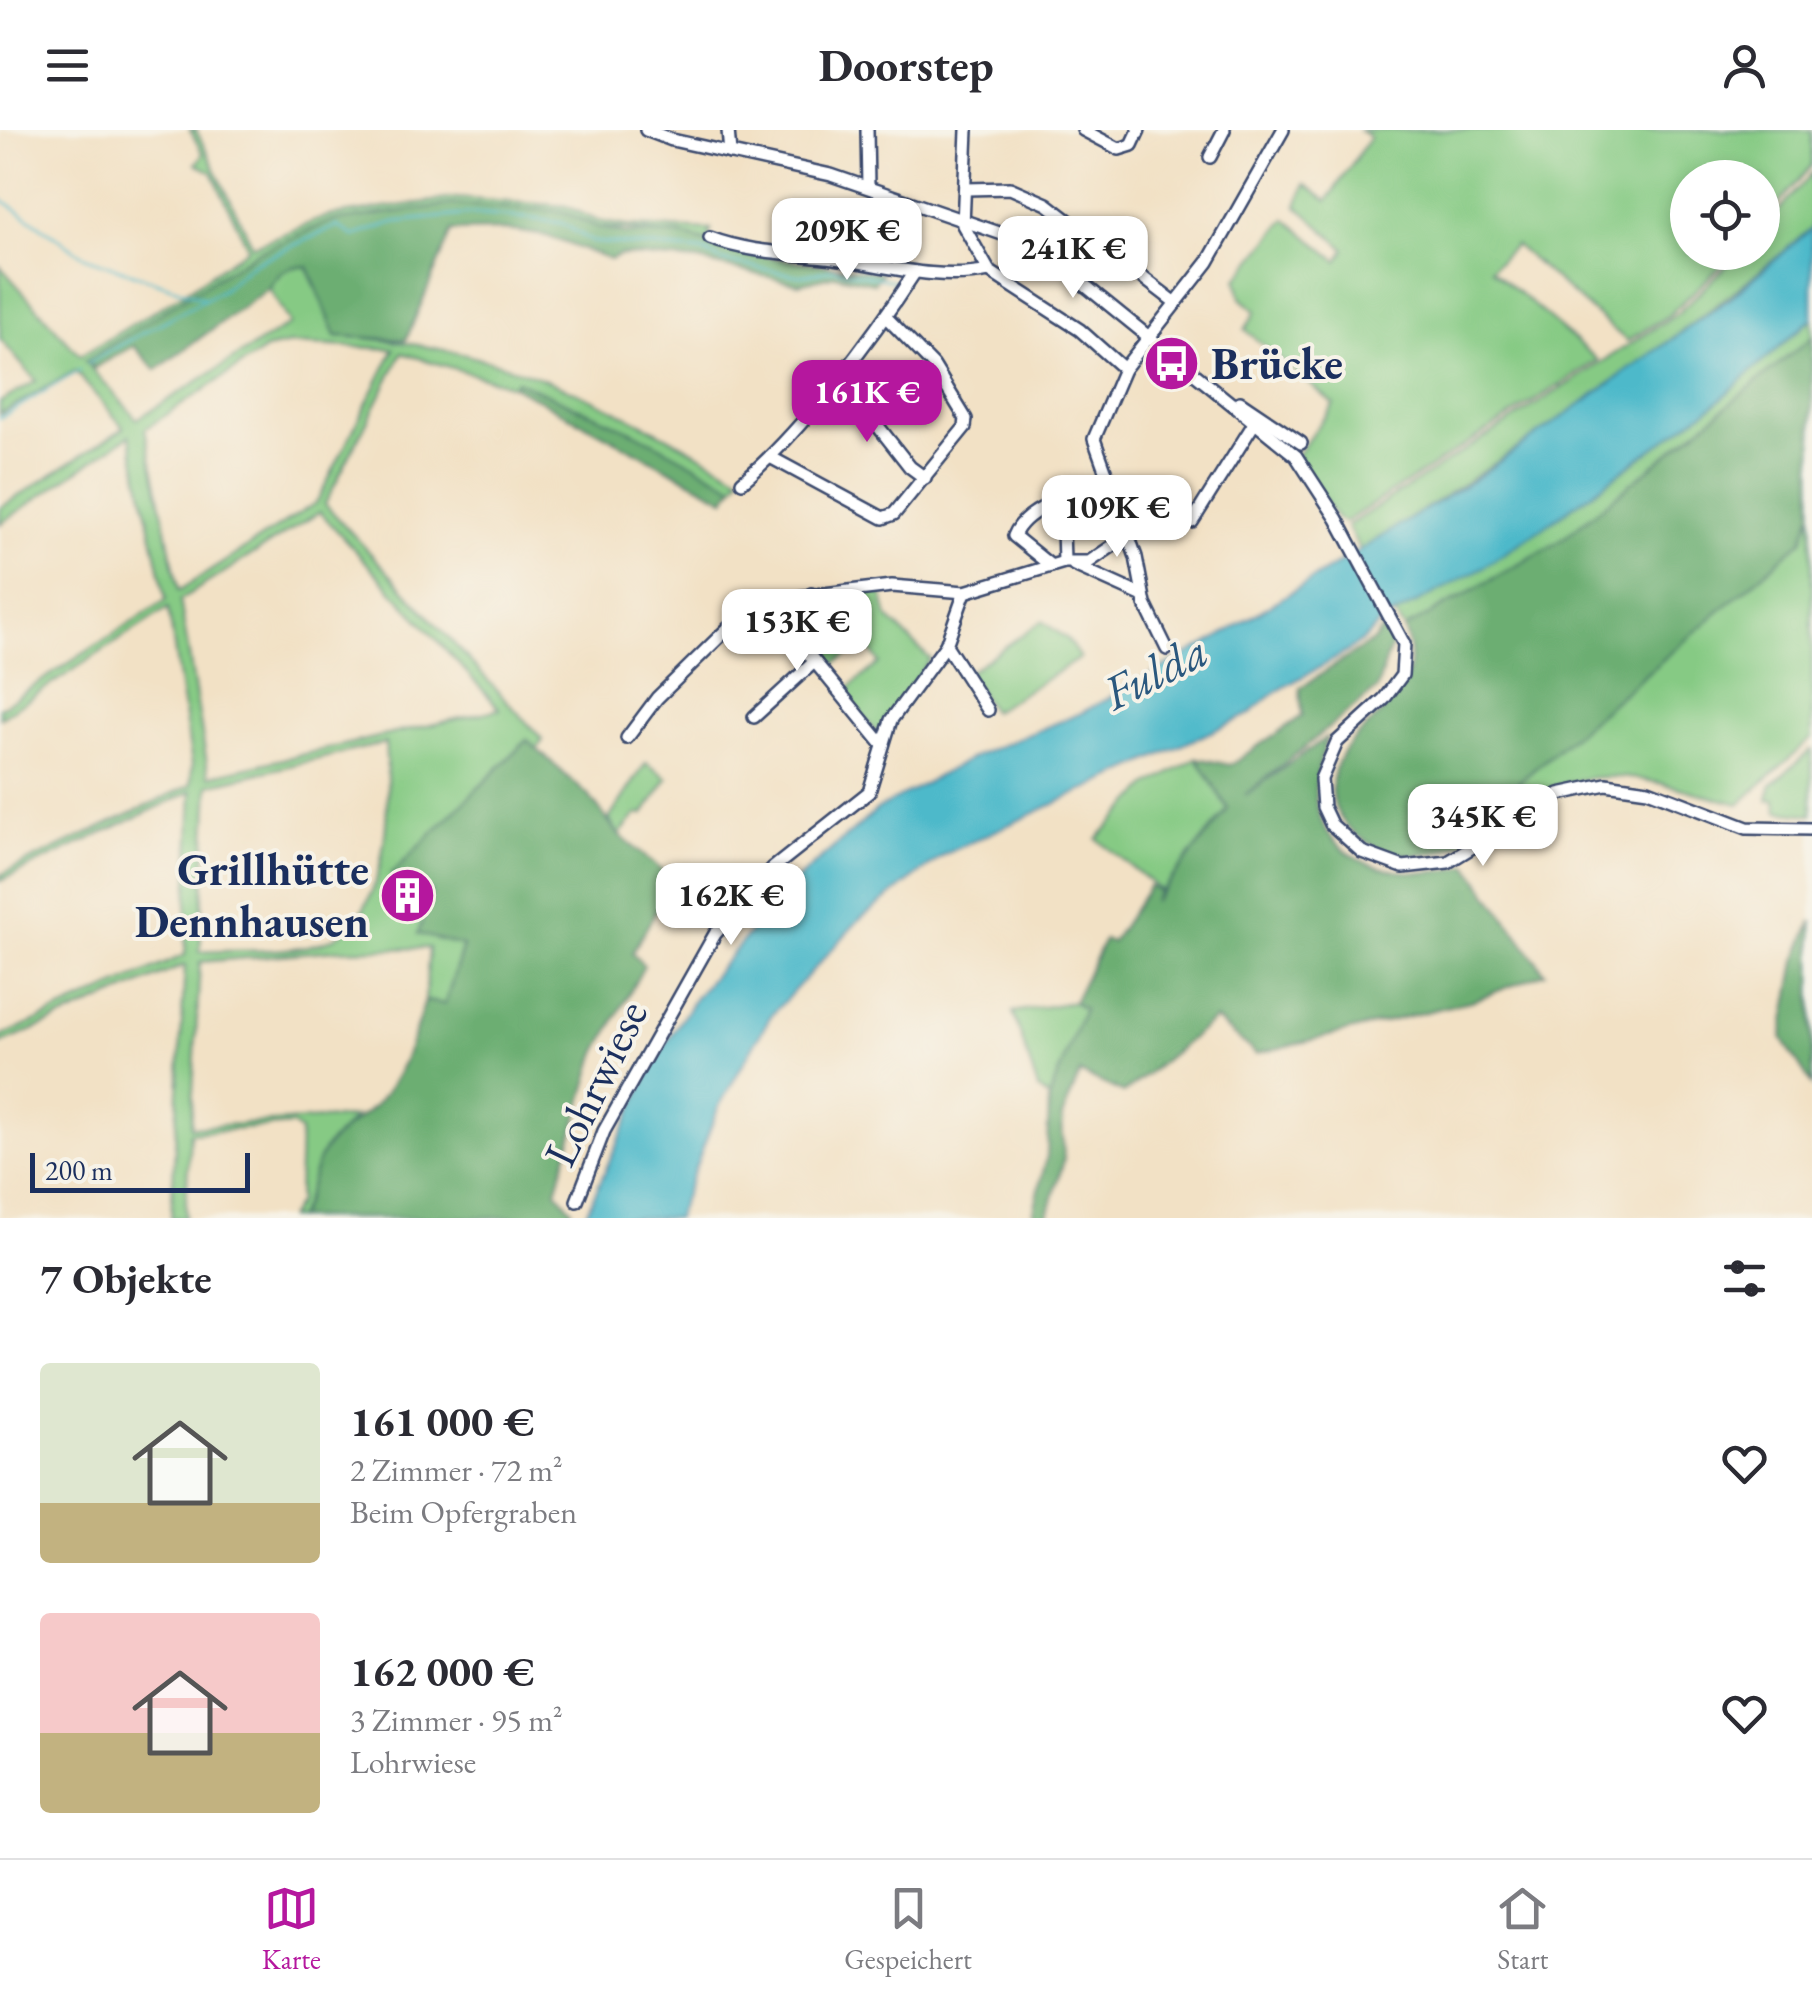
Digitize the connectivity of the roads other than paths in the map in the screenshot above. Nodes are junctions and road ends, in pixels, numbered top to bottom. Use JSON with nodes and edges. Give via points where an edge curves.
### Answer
{"nodes":[{"id":1,"x":646,"y":130,"type":"edge"},
{"id":2,"x":728,"y":130,"type":"edge"},
{"id":3,"x":867,"y":130,"type":"edge"},
{"id":4,"x":966,"y":130,"type":"edge"},
{"id":5,"x":1139,"y":130,"type":"edge"},
{"id":6,"x":1224,"y":130,"type":"edge"},
{"id":7,"x":1283,"y":130,"type":"edge"},
{"id":8,"x":1089,"y":131,"type":"edge"},
{"id":9,"x":730,"y":153,"type":"junction"},
{"id":10,"x":1210,"y":157,"type":"dead end"},
{"id":11,"x":868,"y":187,"type":"junction"},
{"id":12,"x":966,"y":189,"type":"junction"},
{"id":13,"x":965,"y":218,"type":"junction"},
{"id":14,"x":710,"y":238,"type":"dead end"},
{"id":15,"x":990,"y":270,"type":"junction"},
{"id":16,"x":915,"y":272,"type":"junction"},
{"id":17,"x":1176,"y":303,"type":"junction"},
{"id":18,"x":886,"y":318,"type":"junction"},
{"id":19,"x":1150,"y":336,"type":"junction"},
{"id":20,"x":1124,"y":369,"type":"junction"},
{"id":21,"x":838,"y":376,"type":"junction"},
{"id":22,"x":1218,"y":393,"type":"junction"},
{"id":23,"x":1254,"y":422,"type":"junction"},
{"id":24,"x":1300,"y":442,"type":"dead end"},
{"id":25,"x":770,"y":457,"type":"junction"},
{"id":26,"x":924,"y":478,"type":"junction"},
{"id":27,"x":742,"y":482,"type":"dead end"},
{"id":28,"x":1109,"y":483,"type":"junction"},
{"id":29,"x":1053,"y":506,"type":"junction"},
{"id":30,"x":1192,"y":522,"type":"dead end"},
{"id":31,"x":1127,"y":536,"type":"junction"},
{"id":32,"x":1062,"y":564,"type":"junction"},
{"id":33,"x":965,"y":592,"type":"junction"},
{"id":34,"x":811,"y":594,"type":"junction"},
{"id":35,"x":1143,"y":596,"type":"junction"},
{"id":36,"x":946,"y":645,"type":"junction"},
{"id":37,"x":1167,"y":648,"type":"dead end"},
{"id":38,"x":814,"y":662,"type":"junction"},
{"id":39,"x":988,"y":710,"type":"dead end"},
{"id":40,"x":754,"y":716,"type":"dead end"},
{"id":41,"x":627,"y":738,"type":"dead end"},
{"id":42,"x":882,"y":744,"type":"junction"},
{"id":43,"x":1812,"y":829,"type":"edge"},
{"id":44,"x":577,"y":1201,"type":"dead end"}],
"edges":[{"from":1,"to":9,"type":"street"},
{"from":2,"to":9,"type":"street"},
{"from":3,"to":11,"type":"street"},
{"from":4,"to":12,"type":"street"},
{"from":5,"to":8,"type":"street","via":[[1132,145],[1120,149]]},
{"from":6,"to":10,"type":"street"},
{"from":7,"to":17,"type":"street","via":[[1237,218]]},
{"from":9,"to":11,"type":"street"},
{"from":11,"to":13,"type":"street"},
{"from":12,"to":13,"type":"street"},
{"from":12,"to":17,"type":"street","via":[[1010,188],[1048,204]]},
{"from":13,"to":15,"type":"street","via":[[964,230]]},
{"from":13,"to":19,"type":"street","via":[[1066,270]]},
{"from":14,"to":16,"type":"street"},
{"from":15,"to":16,"type":"street"},
{"from":15,"to":20,"type":"street","via":[[1080,330]]},
{"from":16,"to":18,"type":"street"},
{"from":17,"to":19,"type":"street"},
{"from":18,"to":21,"type":"street"},
{"from":18,"to":26,"type":"street","via":[[933,366],[966,420]]},
{"from":19,"to":20,"type":"street"},
{"from":19,"to":22,"type":"street"},
{"from":20,"to":28,"type":"street","via":[[1094,438]]},
{"from":21,"to":25,"type":"street"},
{"from":21,"to":26,"type":"street"},
{"from":22,"to":23,"type":"street"},
{"from":22,"to":24,"type":"street"},
{"from":23,"to":30,"type":"street"},
{"from":23,"to":43,"type":"street","via":[[1296,456],[1402,639],[1402,675],[1328,756],[1321,779],[1323,807],[1343,838],[1381,862],[1424,867],[1448,862],[1559,794],[1606,784],[1648,790],[1747,828]]},
{"from":25,"to":26,"type":"street","via":[[889,520]]},
{"from":25,"to":27,"type":"street"},
{"from":28,"to":29,"type":"street"},
{"from":28,"to":31,"type":"street"},
{"from":29,"to":32,"type":"street","via":[[1063,527]]},
{"from":29,"to":32,"type":"street","via":[[1026,518],[1014,536]]},
{"from":31,"to":32,"type":"street","via":[[1103,555]]},
{"from":31,"to":35,"type":"street"},
{"from":32,"to":33,"type":"street"},
{"from":32,"to":35,"type":"street"},
{"from":33,"to":34,"type":"street","via":[[914,586]]},
{"from":33,"to":36,"type":"street","name":"Lohrwiese"},
{"from":34,"to":38,"type":"street","via":[[788,629]]},
{"from":34,"to":41,"type":"street","via":[[755,602],[657,698]]},
{"from":35,"to":37,"type":"street"},
{"from":36,"to":39,"type":"street"},
{"from":36,"to":42,"type":"street","name":"Lohrwiese","via":[[891,720]]},
{"from":38,"to":40,"type":"street"},
{"from":38,"to":42,"type":"street"},
{"from":42,"to":44,"type":"street","name":"Lohrwiese","via":[[870,792],[773,868],[715,934],[612,1116]]}]}
